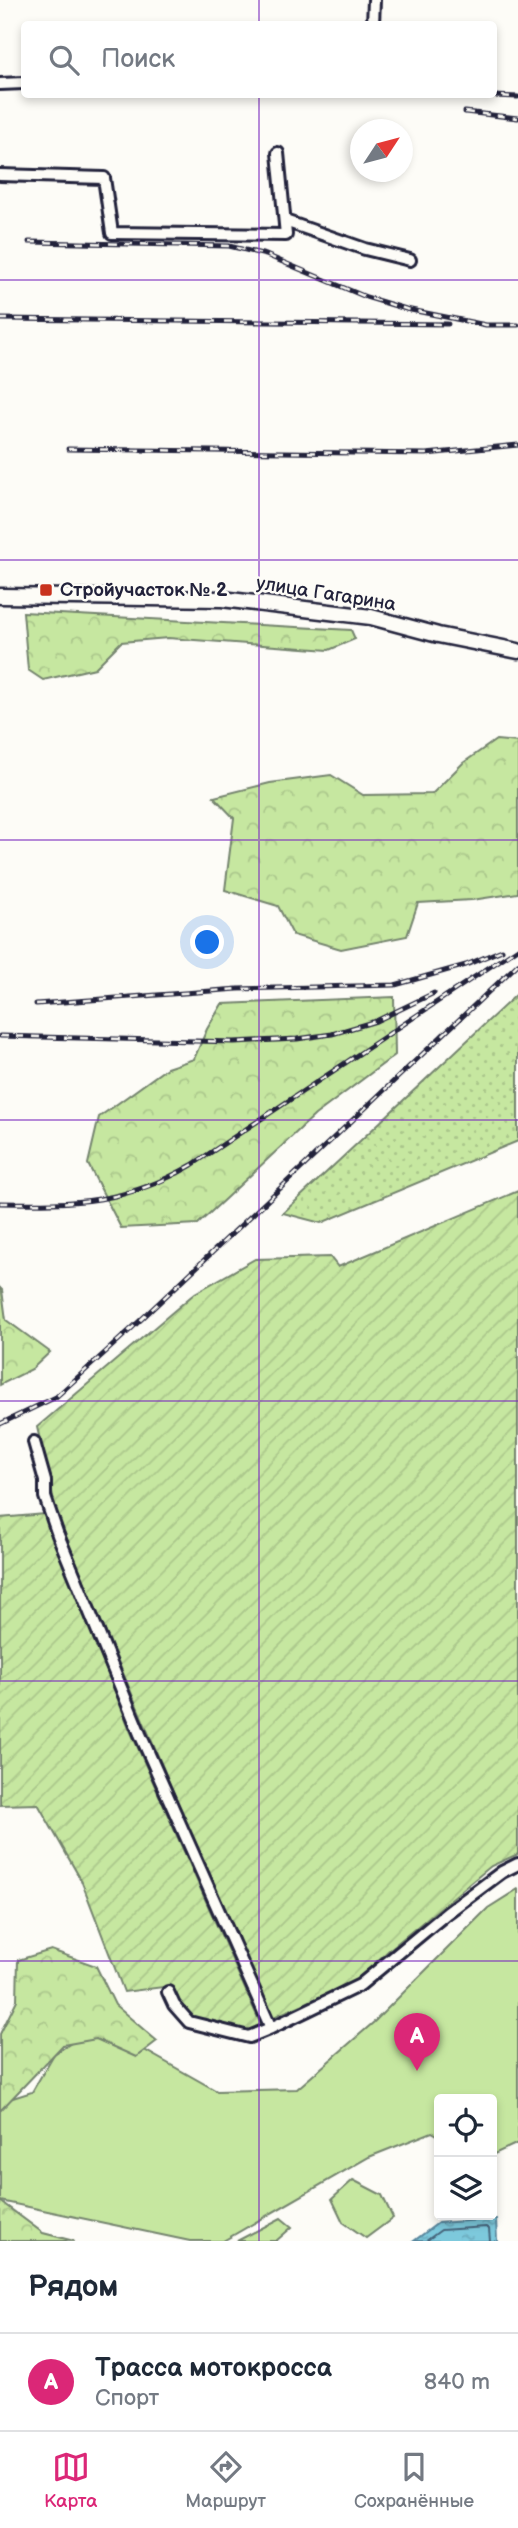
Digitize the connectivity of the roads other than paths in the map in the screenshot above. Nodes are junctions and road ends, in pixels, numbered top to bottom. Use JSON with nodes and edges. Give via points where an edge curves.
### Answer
{"nodes":[{"id":1,"x":374,"y":0,"type":"edge"},
{"id":2,"x":373,"y":21,"type":"edge"},
{"id":3,"x":21,"y":83,"type":"edge"},
{"id":4,"x":0,"y":84,"type":"edge"},
{"id":5,"x":278,"y":153,"type":"dead end"},
{"id":6,"x":0,"y":175,"type":"edge"},
{"id":7,"x":285,"y":221,"type":"junction"},
{"id":8,"x":410,"y":260,"type":"dead end"},
{"id":9,"x":0,"y":596,"type":"edge"},
{"id":10,"x":518,"y":651,"type":"edge"},
{"id":11,"x":34,"y":1442,"type":"dead end"},
{"id":12,"x":518,"y":1864,"type":"edge"},
{"id":13,"x":169,"y":1992,"type":"dead end"},
{"id":14,"x":271,"y":2028,"type":"junction"}],
"edges":[{"from":1,"to":2,"type":"street"},
{"from":3,"to":4,"type":"street"},
{"from":5,"to":7,"type":"street"},
{"from":6,"to":7,"type":"street","via":[[104,178],[112,233],[286,235]]},
{"from":7,"to":8,"type":"street"},
{"from":9,"to":10,"type":"main road","name":"улица Гагарина","via":[[222,599],[371,617]]},
{"from":11,"to":14,"type":"street","via":[[45,1497],[63,1547],[140,1734]]},
{"from":12,"to":14,"type":"street","via":[[446,1913],[360,1985]]},
{"from":13,"to":14,"type":"street","via":[[189,2022],[249,2037]]}]}
